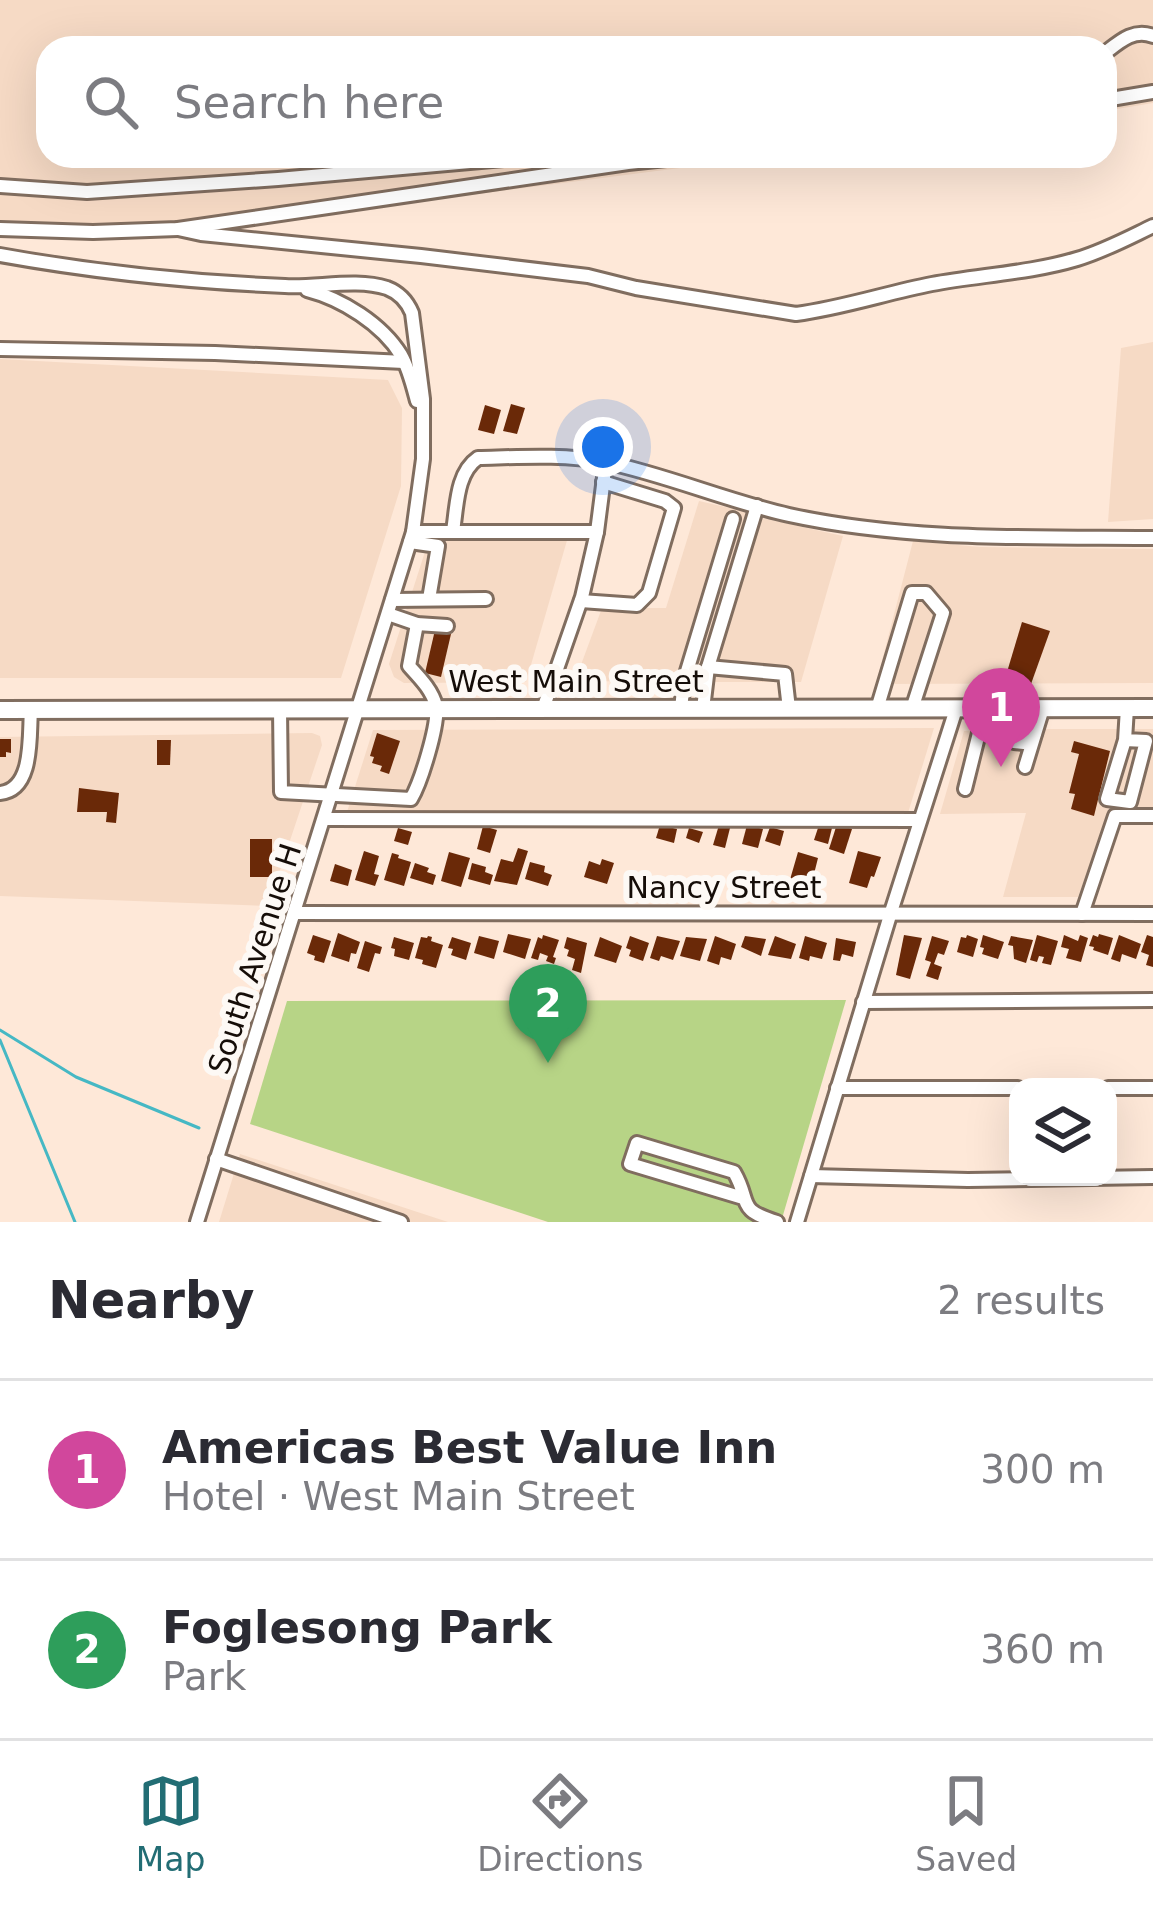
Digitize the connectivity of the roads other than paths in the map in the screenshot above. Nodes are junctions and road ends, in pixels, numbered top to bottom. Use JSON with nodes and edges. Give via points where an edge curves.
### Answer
{"nodes":[{"id":1,"x":1153,"y":36,"type":"edge"},
{"id":2,"x":1117,"y":44,"type":"edge"},
{"id":3,"x":1153,"y":96,"type":"edge"},
{"id":4,"x":1117,"y":102,"type":"edge"},
{"id":5,"x":402,"y":168,"type":"edge"},
{"id":6,"x":594,"y":168,"type":"edge"},
{"id":7,"x":0,"y":186,"type":"edge"},
{"id":8,"x":1153,"y":226,"type":"edge"},
{"id":9,"x":0,"y":229,"type":"edge"},
{"id":10,"x":178,"y":229,"type":"junction"},
{"id":11,"x":0,"y":255,"type":"edge"},
{"id":12,"x":288,"y":286,"type":"junction"},
{"id":13,"x":0,"y":349,"type":"edge"},
{"id":14,"x":404,"y":362,"type":"junction"},
{"id":15,"x":422,"y":420,"type":"junction"},
{"id":16,"x":606,"y":462,"type":"junction"},
{"id":17,"x":603,"y":482,"type":"junction"},
{"id":18,"x":757,"y":506,"type":"junction"},
{"id":19,"x":733,"y":519,"type":"dead end"},
{"id":20,"x":453,"y":532,"type":"junction"},
{"id":21,"x":597,"y":532,"type":"junction"},
{"id":22,"x":411,"y":537,"type":"junction"},
{"id":23,"x":1153,"y":538,"type":"edge"},
{"id":24,"x":428,"y":599,"type":"junction"},
{"id":25,"x":486,"y":599,"type":"dead end"},
{"id":26,"x":581,"y":601,"type":"junction"},
{"id":27,"x":390,"y":607,"type":"junction"},
{"id":28,"x":417,"y":624,"type":"junction"},
{"id":29,"x":447,"y":626,"type":"dead end"},
{"id":30,"x":708,"y":667,"type":"junction"},
{"id":31,"x":1043,"y":708,"type":"junction"},
{"id":32,"x":1127,"y":708,"type":"junction"},
{"id":33,"x":1153,"y":708,"type":"edge"},
{"id":34,"x":544,"y":709,"type":"junction"},
{"id":35,"x":681,"y":709,"type":"junction"},
{"id":36,"x":703,"y":709,"type":"junction"},
{"id":37,"x":789,"y":709,"type":"junction"},
{"id":38,"x":878,"y":709,"type":"junction"},
{"id":39,"x":912,"y":709,"type":"junction"},
{"id":40,"x":956,"y":709,"type":"junction"},
{"id":41,"x":0,"y":710,"type":"edge"},
{"id":42,"x":31,"y":710,"type":"junction"},
{"id":43,"x":280,"y":710,"type":"junction"},
{"id":44,"x":358,"y":710,"type":"junction"},
{"id":45,"x":437,"y":710,"type":"junction"},
{"id":46,"x":985,"y":710,"type":"junction"},
{"id":47,"x":981,"y":731,"type":"junction"},
{"id":48,"x":1036,"y":732,"type":"junction"},
{"id":49,"x":997,"y":736,"type":"tunnel mouth"},
{"id":50,"x":1125,"y":740,"type":"junction"},
{"id":51,"x":1015,"y":742,"type":"tunnel mouth"},
{"id":52,"x":1025,"y":767,"type":"dead end"},
{"id":53,"x":965,"y":789,"type":"dead end"},
{"id":54,"x":0,"y":793,"type":"edge"},
{"id":55,"x":332,"y":794,"type":"junction"},
{"id":56,"x":1153,"y":816,"type":"edge"},
{"id":57,"x":324,"y":819,"type":"junction"},
{"id":58,"x":920,"y":820,"type":"junction"},
{"id":59,"x":891,"y":912,"type":"junction"},
{"id":60,"x":294,"y":913,"type":"junction"},
{"id":61,"x":1082,"y":914,"type":"junction"},
{"id":62,"x":1153,"y":914,"type":"edge"},
{"id":63,"x":1153,"y":1000,"type":"edge"},
{"id":64,"x":863,"y":1002,"type":"junction"},
{"id":65,"x":837,"y":1088,"type":"junction"},
{"id":66,"x":1009,"y":1088,"type":"edge"},
{"id":67,"x":1117,"y":1088,"type":"edge"},
{"id":68,"x":1153,"y":1088,"type":"edge"},
{"id":69,"x":216,"y":1159,"type":"junction"},
{"id":70,"x":811,"y":1176,"type":"junction"},
{"id":71,"x":1153,"y":1177,"type":"edge"},
{"id":72,"x":743,"y":1198,"type":"junction"},
{"id":73,"x":197,"y":1222,"type":"edge"},
{"id":74,"x":401,"y":1222,"type":"edge"},
{"id":75,"x":776,"y":1222,"type":"edge"},
{"id":76,"x":797,"y":1222,"type":"edge"}],
"edges":[{"from":1,"to":2,"type":"street"},
{"from":3,"to":4,"type":"street"},
{"from":5,"to":7,"type":"street","via":[[87,192]]},
{"from":6,"to":10,"type":"street"},
{"from":8,"to":10,"type":"street","via":[[1077,259],[796,314],[588,277]]},
{"from":9,"to":10,"type":"street"},
{"from":11,"to":12,"type":"street"},
{"from":12,"to":14,"type":"street","via":[[343,304]]},
{"from":12,"to":15,"type":"street","via":[[370,285],[407,303]]},
{"from":13,"to":14,"type":"street"},
{"from":14,"to":15,"type":"street"},
{"from":15,"to":22,"type":"street","name":"South Avenue H"},
{"from":16,"to":17,"type":"street"},
{"from":16,"to":18,"type":"street"},
{"from":16,"to":20,"type":"street","via":[[478,458],[464,473]]},
{"from":17,"to":21,"type":"street"},
{"from":17,"to":26,"type":"street","via":[[674,508],[649,593],[637,604]]},
{"from":18,"to":23,"type":"street","via":[[861,527],[969,536]]},
{"from":18,"to":30,"type":"street"},
{"from":19,"to":35,"type":"street"},
{"from":20,"to":21,"type":"street"},
{"from":20,"to":22,"type":"street"},
{"from":21,"to":26,"type":"street"},
{"from":22,"to":24,"type":"street","via":[[438,546]]},
{"from":22,"to":27,"type":"street","name":"South Avenue H"},
{"from":24,"to":25,"type":"street"},
{"from":24,"to":27,"type":"street"},
{"from":26,"to":34,"type":"street"},
{"from":27,"to":28,"type":"street"},
{"from":27,"to":44,"type":"street","name":"South Avenue H"},
{"from":28,"to":29,"type":"street"},
{"from":28,"to":45,"type":"street","via":[[409,666]]},
{"from":30,"to":36,"type":"street"},
{"from":30,"to":37,"type":"street","via":[[785,674]]},
{"from":31,"to":32,"type":"main road","name":"West Main Street"},
{"from":31,"to":46,"type":"main road","name":"West Main Street"},
{"from":31,"to":48,"type":"street"},
{"from":32,"to":33,"type":"main road","name":"West Main Street"},
{"from":32,"to":50,"type":"street"},
{"from":34,"to":35,"type":"main road","name":"West Main Street"},
{"from":34,"to":45,"type":"main road","name":"West Main Street"},
{"from":35,"to":36,"type":"main road","name":"West Main Street"},
{"from":36,"to":37,"type":"main road","name":"West Main Street"},
{"from":37,"to":38,"type":"main road","name":"West Main Street"},
{"from":38,"to":39,"type":"main road","name":"West Main Street"},
{"from":38,"to":39,"type":"street","via":[[912,592],[926,593],[943,613]]},
{"from":39,"to":40,"type":"main road","name":"West Main Street"},
{"from":40,"to":46,"type":"main road","name":"West Main Street"},
{"from":40,"to":58,"type":"street"},
{"from":41,"to":42,"type":"main road","name":"West Main Street"},
{"from":42,"to":43,"type":"main road","name":"West Main Street"},
{"from":42,"to":54,"type":"street","via":[[21,783]]},
{"from":43,"to":44,"type":"main road","name":"West Main Street"},
{"from":43,"to":55,"type":"street","via":[[281,792]]},
{"from":44,"to":45,"type":"main road","name":"West Main Street"},
{"from":44,"to":55,"type":"street","name":"South Avenue H"},
{"from":45,"to":55,"type":"street","via":[[411,799]]},
{"from":46,"to":47,"type":"street"},
{"from":47,"to":49,"type":"street"},
{"from":47,"to":53,"type":"street"},
{"from":48,"to":51,"type":"street"},
{"from":48,"to":52,"type":"street"},
{"from":50,"to":50,"type":"street","via":[[1119,760],[1107,800],[1130,802],[1146,741]]},
{"from":55,"to":57,"type":"street","name":"South Avenue H"},
{"from":56,"to":61,"type":"street","via":[[1115,816]]},
{"from":57,"to":58,"type":"street"},
{"from":57,"to":60,"type":"street","name":"South Avenue H"},
{"from":58,"to":59,"type":"street"},
{"from":59,"to":60,"type":"street","name":"Nancy Street"},
{"from":59,"to":61,"type":"street","name":"Nancy Street"},
{"from":59,"to":64,"type":"street"},
{"from":60,"to":69,"type":"street","name":"South Avenue H"},
{"from":61,"to":62,"type":"street","name":"Nancy Street"},
{"from":63,"to":64,"type":"street"},
{"from":64,"to":65,"type":"street"},
{"from":65,"to":66,"type":"street"},
{"from":65,"to":70,"type":"street"},
{"from":67,"to":68,"type":"street"},
{"from":69,"to":73,"type":"street","name":"South Avenue H"},
{"from":69,"to":74,"type":"street"},
{"from":70,"to":71,"type":"street"},
{"from":70,"to":76,"type":"street"},
{"from":72,"to":72,"type":"street","via":[[734,1172],[637,1143],[630,1164]]},
{"from":72,"to":75,"type":"street","via":[[753,1214]]}]}
